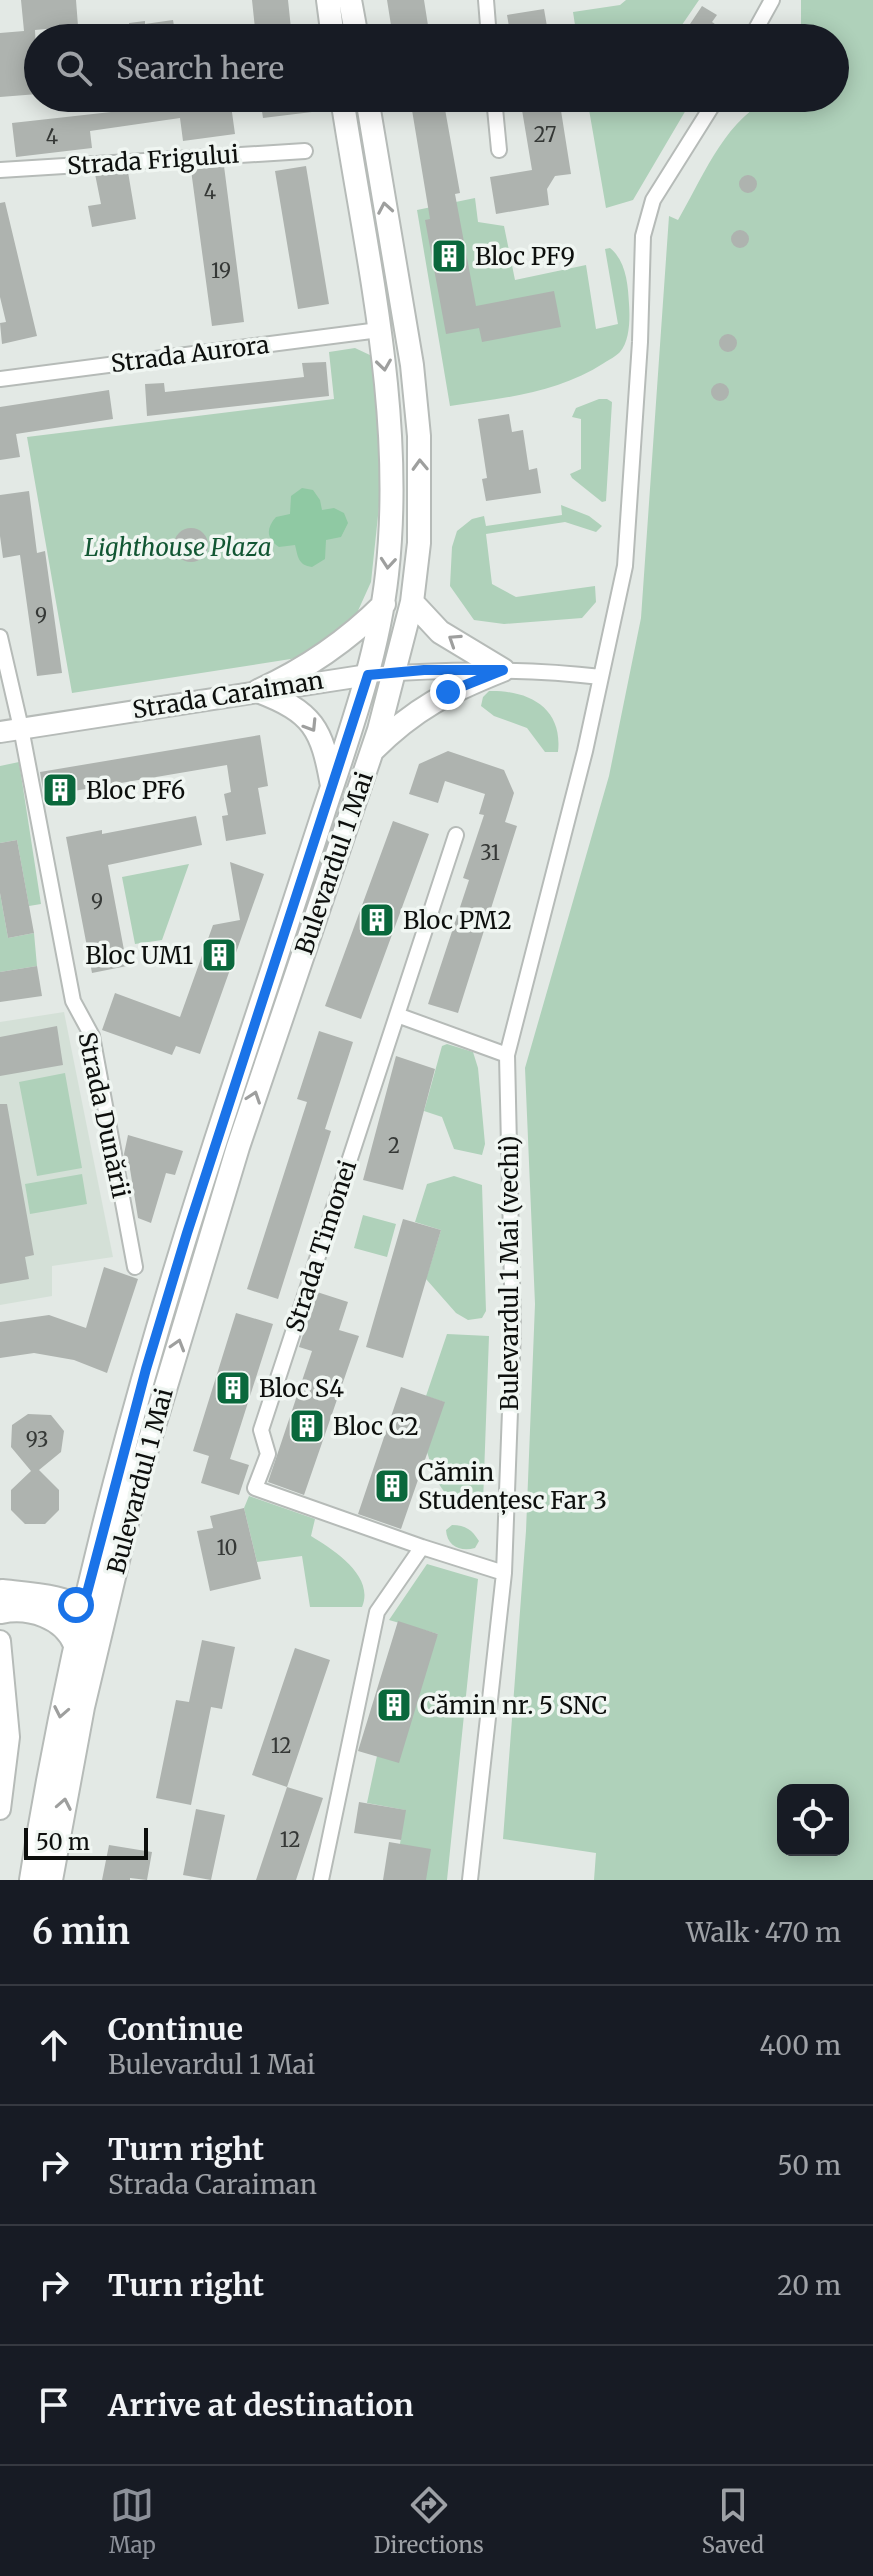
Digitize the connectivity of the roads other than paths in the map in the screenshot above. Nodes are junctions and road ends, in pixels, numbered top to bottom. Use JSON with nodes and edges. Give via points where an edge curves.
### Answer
{"nodes":[{"id":1,"x":328,"y":0,"type":"edge"},
{"id":2,"x":350,"y":0,"type":"edge"},
{"id":3,"x":486,"y":0,"type":"edge"},
{"id":4,"x":772,"y":0,"type":"edge"},
{"id":5,"x":331,"y":24,"type":"edge"},
{"id":6,"x":354,"y":24,"type":"edge"},
{"id":7,"x":488,"y":24,"type":"edge"},
{"id":8,"x":759,"y":24,"type":"edge"},
{"id":9,"x":344,"y":112,"type":"edge"},
{"id":10,"x":369,"y":112,"type":"edge"},
{"id":11,"x":495,"y":112,"type":"edge"},
{"id":12,"x":708,"y":112,"type":"edge"},
{"id":13,"x":499,"y":150,"type":"dead end"},
{"id":14,"x":305,"y":151,"type":"dead end"},
{"id":15,"x":0,"y":170,"type":"edge"},
{"id":16,"x":379,"y":330,"type":"junction"},
{"id":17,"x":0,"y":379,"type":"edge"},
{"id":18,"x":412,"y":602,"type":"junction"},
{"id":19,"x":384,"y":604,"type":"junction"},
{"id":20,"x":0,"y":637,"type":"edge"},
{"id":21,"x":503,"y":670,"type":"junction"},
{"id":22,"x":396,"y":672,"type":"junction"},
{"id":23,"x":368,"y":675,"type":"junction"},
{"id":24,"x":601,"y":677,"type":"junction"},
{"id":25,"x":258,"y":691,"type":"junction"},
{"id":26,"x":10,"y":730,"type":"edge"},
{"id":27,"x":371,"y":752,"type":"junction"},
{"id":28,"x":332,"y":788,"type":"junction"},
{"id":29,"x":456,"y":835,"type":"dead end"},
{"id":30,"x":397,"y":1015,"type":"junction"},
{"id":31,"x":507,"y":1055,"type":"junction"},
{"id":32,"x":135,"y":1267,"type":"dead end"},
{"id":33,"x":422,"y":1547,"type":"junction"},
{"id":34,"x":504,"y":1573,"type":"junction"},
{"id":35,"x":1,"y":1601,"type":"edge"},
{"id":36,"x":83,"y":1608,"type":"junction"},
{"id":37,"x":0,"y":1641,"type":"edge"},
{"id":38,"x":75,"y":1645,"type":"junction"},
{"id":39,"x":83,"y":1707,"type":"junction"},
{"id":40,"x":0,"y":1809,"type":"edge"},
{"id":41,"x":31,"y":1880,"type":"edge"},
{"id":42,"x":51,"y":1880,"type":"edge"},
{"id":43,"x":321,"y":1880,"type":"edge"},
{"id":44,"x":470,"y":1880,"type":"edge"}],
"edges":[{"from":1,"to":5,"type":"main road"},
{"from":2,"to":6,"type":"main road"},
{"from":3,"to":7,"type":"street"},
{"from":4,"to":8,"type":"street"},
{"from":9,"to":16,"type":"main road","name":"Bulevardul 1 Mai"},
{"from":18,"to":10,"type":"main road","name":"Bulevardul 1 Mai","one_way":true,"via":[[419,436]]},
{"from":11,"to":13,"type":"street"},
{"from":12,"to":24,"type":"street","name":"Bulevardul 1 Mai (vechi)","via":[[646,218],[625,566]]},
{"from":14,"to":15,"type":"street","name":"Strada Frigului"},
{"from":16,"to":17,"type":"street","name":"Strada Aurora"},
{"from":16,"to":19,"type":"main road","name":"Bulevardul 1 Mai","one_way":true,"via":[[393,470]]},
{"from":21,"to":18,"type":"main road","one_way":true,"via":[[440,632]]},
{"from":18,"to":22,"type":"main road","name":"Bulevardul 1 Mai"},
{"from":19,"to":23,"type":"main road","name":"Bulevardul 1 Mai"},
{"from":19,"to":25,"type":"main road","via":[[343,640]]},
{"from":20,"to":26,"type":"street","name":"Strada Dunării"},
{"from":21,"to":22,"type":"street","name":"Strada Caraiman"},
{"from":21,"to":24,"type":"street","name":"Strada Caraiman"},
{"from":21,"to":27,"type":"main road","via":[[419,709]]},
{"from":22,"to":23,"type":"street","name":"Strada Caraiman"},
{"from":22,"to":27,"type":"main road","name":"Bulevardul 1 Mai"},
{"from":23,"to":25,"type":"street","name":"Strada Caraiman"},
{"from":23,"to":28,"type":"main road","name":"Bulevardul 1 Mai"},
{"from":24,"to":31,"type":"street","name":"Bulevardul 1 Mai (vechi)"},
{"from":25,"to":26,"type":"street","name":"Strada Caraiman"},
{"from":25,"to":28,"type":"main road","one_way":true,"via":[[297,707],[309,719]]},
{"from":26,"to":32,"type":"street","name":"Strada Dunării","via":[[73,1001],[92,1036]]},
{"from":39,"to":27,"type":"main road","name":"Bulevardul 1 Mai","one_way":true,"via":[[135,1489],[238,1147]]},
{"from":28,"to":36,"type":"main road","name":"Bulevardul 1 Mai","via":[[187,1233]]},
{"from":29,"to":30,"type":"street","name":"Strada Timonei"},
{"from":30,"to":31,"type":"street"},
{"from":30,"to":33,"type":"street","name":"Strada Timonei","via":[[261,1430],[268,1454],[255,1488]]},
{"from":31,"to":34,"type":"street","name":"Bulevardul 1 Mai (vechi)","via":[[513,1330]]},
{"from":33,"to":34,"type":"street","name":"Strada Timonei"},
{"from":33,"to":43,"type":"street","via":[[377,1612]]},
{"from":34,"to":44,"type":"street","name":"Bulevardul 1 Mai (vechi)"},
{"from":35,"to":36,"type":"main road"},
{"from":35,"to":38,"type":"main road","via":[[44,1615],[68,1631]]},
{"from":36,"to":38,"type":"main road","name":"Bulevardul 1 Mai"},
{"from":36,"to":39,"type":"main road","via":[[94,1626]]},
{"from":37,"to":40,"type":"street","via":[[9,1737]]},
{"from":38,"to":41,"type":"main road","name":"Bulevardul 1 Mai","one_way":true},
{"from":42,"to":39,"type":"main road","one_way":true}]}
